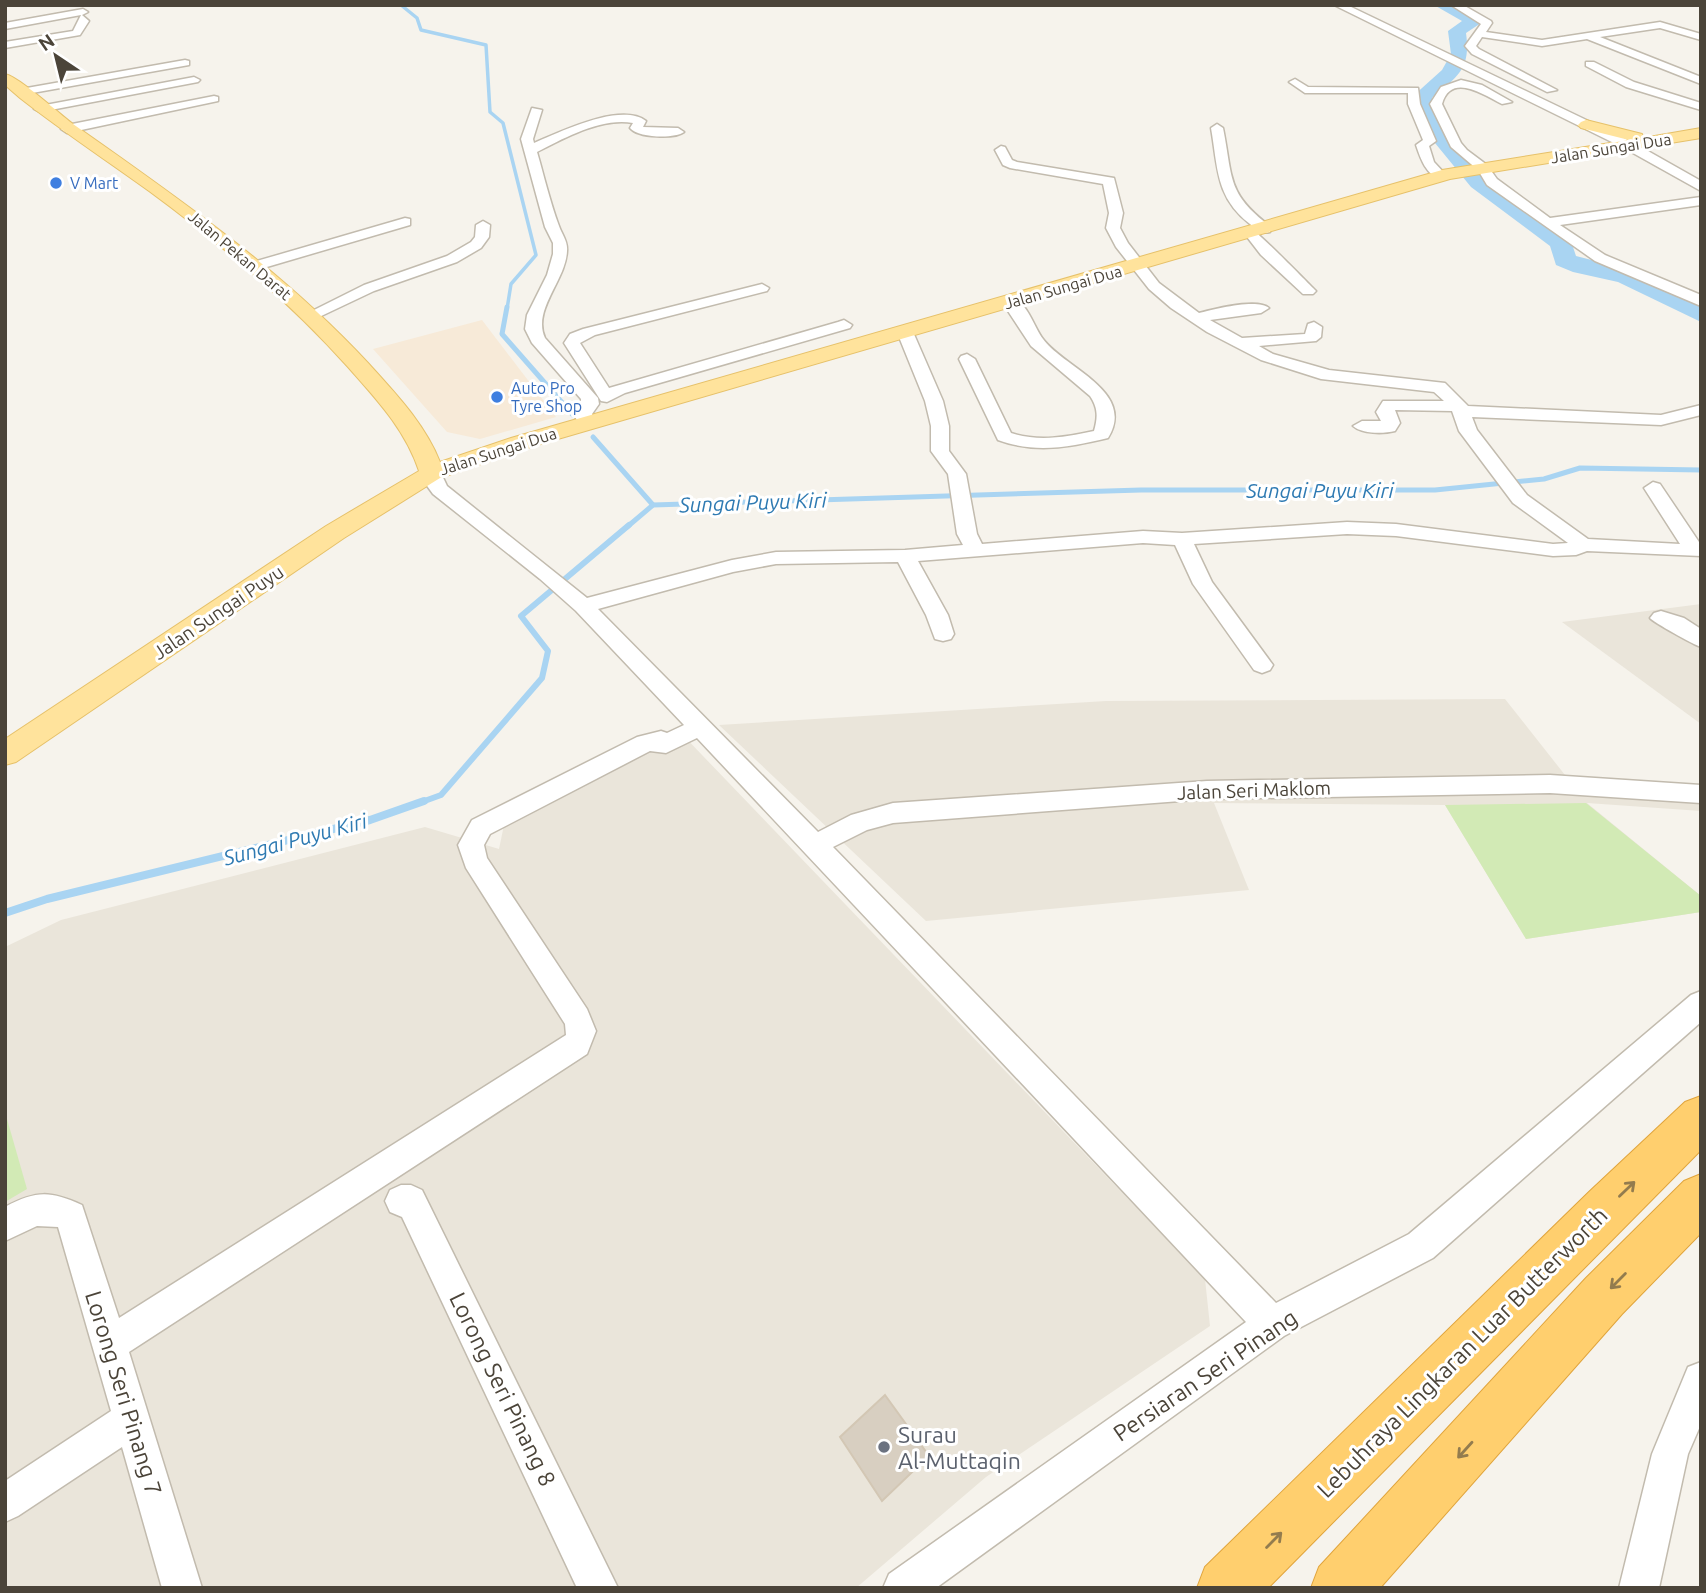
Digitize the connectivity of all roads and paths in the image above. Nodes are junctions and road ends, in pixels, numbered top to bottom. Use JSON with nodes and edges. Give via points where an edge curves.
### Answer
{"nodes":[{"id":1,"x":1339,"y":5,"type":"edge"},
{"id":2,"x":1456,"y":5,"type":"edge"},
{"id":3,"x":1479,"y":34,"type":"junction"},
{"id":4,"x":6,"y":35,"type":"edge"},
{"id":5,"x":1590,"y":37,"type":"junction"},
{"id":6,"x":1701,"y":37,"type":"edge"},
{"id":7,"x":185,"y":63,"type":"dead end"},
{"id":8,"x":1590,"y":64,"type":"dead end"},
{"id":9,"x":5,"y":78,"type":"edge"},
{"id":10,"x":194,"y":80,"type":"dead end"},
{"id":11,"x":1701,"y":81,"type":"edge"},
{"id":12,"x":1295,"y":82,"type":"dead end"},
{"id":13,"x":1551,"y":90,"type":"dead end"},
{"id":14,"x":22,"y":92,"type":"junction"},
{"id":15,"x":214,"y":99,"type":"dead end"},
{"id":16,"x":1506,"y":102,"type":"dead end"},
{"id":17,"x":1701,"y":107,"type":"edge"},
{"id":18,"x":40,"y":109,"type":"junction"},
{"id":19,"x":537,"y":110,"type":"dead end"},
{"id":20,"x":1586,"y":125,"type":"junction"},
{"id":21,"x":67,"y":128,"type":"junction"},
{"id":22,"x":1217,"y":128,"type":"dead end"},
{"id":23,"x":678,"y":132,"type":"dead end"},
{"id":24,"x":1701,"y":133,"type":"edge"},
{"id":25,"x":1677,"y":137,"type":"junction"},
{"id":26,"x":1628,"y":145,"type":"junction"},
{"id":27,"x":1002,"y":150,"type":"dead end"},
{"id":28,"x":529,"y":151,"type":"junction"},
{"id":29,"x":1567,"y":155,"type":"junction"},
{"id":30,"x":1481,"y":168,"type":"junction"},
{"id":31,"x":1444,"y":175,"type":"junction"},
{"id":32,"x":1701,"y":187,"type":"edge"},
{"id":33,"x":1701,"y":201,"type":"edge"},
{"id":34,"x":405,"y":222,"type":"dead end"},
{"id":35,"x":1549,"y":222,"type":"junction"},
{"id":36,"x":483,"y":225,"type":"dead end"},
{"id":37,"x":1258,"y":231,"type":"junction"},
{"id":38,"x":1138,"y":265,"type":"junction"},
{"id":39,"x":255,"y":266,"type":"junction"},
{"id":40,"x":762,"y":288,"type":"dead end"},
{"id":41,"x":1308,"y":291,"type":"dead end"},
{"id":42,"x":1701,"y":301,"type":"edge"},
{"id":43,"x":1010,"y":302,"type":"junction"},
{"id":44,"x":1261,"y":308,"type":"dead end"},
{"id":45,"x":312,"y":315,"type":"junction"},
{"id":46,"x":1197,"y":319,"type":"junction"},
{"id":47,"x":844,"y":324,"type":"dead end"},
{"id":48,"x":1314,"y":327,"type":"dead end"},
{"id":49,"x":905,"y":332,"type":"junction"},
{"id":50,"x":1238,"y":343,"type":"junction"},
{"id":51,"x":967,"y":359,"type":"dead end"},
{"id":52,"x":683,"y":370,"type":"junction"},
{"id":53,"x":699,"y":390,"type":"junction"},
{"id":54,"x":607,"y":397,"type":"junction"},
{"id":55,"x":589,"y":398,"type":"junction"},
{"id":56,"x":644,"y":406,"type":"junction"},
{"id":57,"x":1461,"y":409,"type":"junction"},
{"id":58,"x":1701,"y":410,"type":"edge"},
{"id":59,"x":586,"y":423,"type":"junction"},
{"id":60,"x":1362,"y":426,"type":"dead end"},
{"id":61,"x":420,"y":441,"type":"junction"},
{"id":62,"x":494,"y":450,"type":"junction"},
{"id":63,"x":432,"y":473,"type":"junction"},
{"id":64,"x":1653,"y":488,"type":"dead end"},
{"id":65,"x":335,"y":532,"type":"junction"},
{"id":66,"x":1182,"y":539,"type":"junction"},
{"id":67,"x":1583,"y":545,"type":"junction"},
{"id":68,"x":975,"y":549,"type":"junction"},
{"id":69,"x":905,"y":556,"type":"junction"},
{"id":70,"x":579,"y":603,"type":"junction"},
{"id":71,"x":1661,"y":618,"type":"dead end"},
{"id":72,"x":943,"y":634,"type":"dead end"},
{"id":73,"x":1701,"y":640,"type":"edge"},
{"id":74,"x":1262,"y":665,"type":"dead end"},
{"id":75,"x":699,"y":727,"type":"junction"},
{"id":76,"x":5,"y":754,"type":"edge"},
{"id":77,"x":1701,"y":794,"type":"edge"},
{"id":78,"x":814,"y":845,"type":"junction"},
{"id":79,"x":1701,"y":1004,"type":"edge"},
{"id":80,"x":1701,"y":1118,"type":"edge"},
{"id":81,"x":1701,"y":1198,"type":"edge"},
{"id":82,"x":401,"y":1200,"type":"dead end"},
{"id":83,"x":5,"y":1225,"type":"edge"},
{"id":84,"x":1272,"y":1324,"type":"junction"},
{"id":85,"x":108,"y":1345,"type":"junction"},
{"id":86,"x":1701,"y":1380,"type":"edge"},
{"id":87,"x":132,"y":1419,"type":"junction"},
{"id":88,"x":5,"y":1503,"type":"edge"},
{"id":89,"x":182,"y":1588,"type":"edge"},
{"id":90,"x":598,"y":1588,"type":"edge"},
{"id":91,"x":902,"y":1588,"type":"edge"},
{"id":92,"x":1226,"y":1588,"type":"edge"},
{"id":93,"x":1340,"y":1588,"type":"edge"},
{"id":94,"x":1639,"y":1588,"type":"edge"}],
"edges":[{"from":1,"to":20,"type":"street"},
{"from":2,"to":3,"type":"street","via":[[1486,22]]},
{"from":3,"to":5,"type":"street","via":[[1542,43]]},
{"from":3,"to":13,"type":"street","via":[[1472,50]]},
{"from":4,"to":4,"type":"street","via":[[76,33],[84,22],[82,15]]},
{"from":5,"to":6,"type":"street","via":[[1660,25]]},
{"from":5,"to":11,"type":"street"},
{"from":7,"to":14,"type":"street"},
{"from":8,"to":17,"type":"street","via":[[1663,97]]},
{"from":9,"to":14,"type":"main road","name":"Jalan Pekan Darat"},
{"from":10,"to":18,"type":"street"},
{"from":12,"to":31,"type":"street","via":[[1305,90],[1416,91],[1414,104],[1430,141],[1422,145],[1428,163]]},
{"from":14,"to":18,"type":"main road","name":"Jalan Pekan Darat"},
{"from":15,"to":21,"type":"street"},
{"from":16,"to":30,"type":"street","via":[[1461,83],[1436,98],[1455,144]]},
{"from":18,"to":21,"type":"main road","name":"Jalan Pekan Darat"},
{"from":19,"to":28,"type":"street","via":[[527,139]]},
{"from":20,"to":25,"type":"main road","via":[[1620,135]]},
{"from":20,"to":26,"type":"street"},
{"from":20,"to":29,"type":"main road","via":[[1601,140]]},
{"from":21,"to":39,"type":"main road","name":"Jalan Pekan Darat","via":[[177,203]]},
{"from":22,"to":37,"type":"street","via":[[1224,184]]},
{"from":23,"to":28,"type":"street","via":[[638,130],[640,121],[635,118],[614,117]]},
{"from":24,"to":25,"type":"main road","name":"Jalan Sungai Dua"},
{"from":25,"to":26,"type":"main road","name":"Jalan Sungai Dua"},
{"from":26,"to":29,"type":"main road","name":"Jalan Sungai Dua"},
{"from":26,"to":32,"type":"street"},
{"from":27,"to":38,"type":"street","via":[[1007,162],[1014,165],[1109,181],[1116,213],[1113,228]]},
{"from":28,"to":55,"type":"street","via":[[561,254],[533,329]]},
{"from":29,"to":30,"type":"main road","name":"Jalan Sungai Dua"},
{"from":30,"to":31,"type":"main road","name":"Jalan Sungai Dua"},
{"from":30,"to":35,"type":"street","via":[[1492,182]]},
{"from":31,"to":37,"type":"main road","name":"Jalan Sungai Dua"},
{"from":33,"to":35,"type":"street"},
{"from":34,"to":39,"type":"street"},
{"from":35,"to":42,"type":"street","via":[[1610,264]]},
{"from":36,"to":45,"type":"street","via":[[477,245],[452,259],[369,288]]},
{"from":37,"to":38,"type":"main road","name":"Jalan Sungai Dua"},
{"from":37,"to":41,"type":"street","via":[[1266,252]]},
{"from":38,"to":43,"type":"main road","name":"Jalan Sungai Dua"},
{"from":38,"to":46,"type":"street","via":[[1154,286]]},
{"from":39,"to":45,"type":"main road","name":"Jalan Pekan Darat"},
{"from":40,"to":54,"type":"street","via":[[576,337],[572,343]]},
{"from":43,"to":49,"type":"main road","name":"Jalan Sungai Dua"},
{"from":43,"to":51,"type":"street","via":[[1023,314],[1042,349],[1104,403],[1107,415],[1102,434],[1042,443],[1017,442],[1004,436]]},
{"from":44,"to":46,"type":"street"},
{"from":45,"to":61,"type":"main road","name":"Jalan Pekan Darat"},
{"from":46,"to":50,"type":"street"},
{"from":47,"to":52,"type":"street"},
{"from":48,"to":50,"type":"street","via":[[1310,338]]},
{"from":49,"to":53,"type":"main road","name":"Jalan Sungai Dua"},
{"from":49,"to":68,"type":"street","via":[[934,401],[940,451],[957,474],[967,534]]},
{"from":50,"to":57,"type":"street","via":[[1327,375],[1439,387]]},
{"from":52,"to":53,"type":"street"},
{"from":52,"to":54,"type":"street","via":[[619,389]]},
{"from":53,"to":56,"type":"main road","name":"Jalan Sungai Dua"},
{"from":54,"to":55,"type":"street"},
{"from":54,"to":56,"type":"street"},
{"from":55,"to":59,"type":"street","via":[[583,414]]},
{"from":56,"to":59,"type":"main road","name":"Jalan Sungai Dua"},
{"from":57,"to":58,"type":"street","via":[[1661,420]]},
{"from":57,"to":60,"type":"street","via":[[1389,405],[1385,412],[1389,426]]},
{"from":57,"to":67,"type":"street","via":[[1468,431],[1520,499]]},
{"from":59,"to":62,"type":"main road","name":"Jalan Sungai Dua"},
{"from":61,"to":62,"type":"main road","via":[[470,452]]},
{"from":61,"to":63,"type":"main road","name":"Jalan Pekan Darat"},
{"from":61,"to":65,"type":"main road","via":[[384,494]]},
{"from":62,"to":63,"type":"main road","name":"Jalan Sungai Dua"},
{"from":63,"to":65,"type":"main road","name":"Jalan Sungai Puyu"},
{"from":63,"to":70,"type":"street","via":[[440,490]]},
{"from":64,"to":67,"type":"street","via":[[1695,551]]},
{"from":65,"to":76,"type":"main road","name":"Jalan Sungai Puyu"},
{"from":66,"to":67,"type":"street","via":[[1347,528],[1553,550]]},
{"from":66,"to":68,"type":"street","via":[[1143,537]]},
{"from":66,"to":74,"type":"street","via":[[1203,584]]},
{"from":68,"to":69,"type":"street"},
{"from":69,"to":70,"type":"street","via":[[776,558]]},
{"from":69,"to":72,"type":"street"},
{"from":70,"to":75,"type":"street"},
{"from":71,"to":73,"type":"street"},
{"from":75,"to":78,"type":"street"},
{"from":75,"to":85,"type":"street","via":[[666,744],[661,740],[645,743],[481,827],[471,845],[475,861],[577,1018],[582,1031],[577,1044]]},
{"from":77,"to":78,"type":"street","name":"Jalan Seri Maklom","via":[[1550,784],[1207,790],[893,813],[860,822]]},
{"from":78,"to":84,"type":"street"},
{"from":79,"to":84,"type":"street","name":"Persiaran Seri Pinang","via":[[1421,1246]]},
{"from":92,"to":80,"type":"highway","name":"Lebuhraya Lingkaran Luar Butterworth","one_way":true},
{"from":81,"to":93,"type":"highway","one_way":true,"via":[[1604,1296]]},
{"from":82,"to":90,"type":"street","name":"Lorong Seri Pinang 8","via":[[411,1201]]},
{"from":83,"to":85,"type":"street","name":"Lorong Seri Pinang 7","via":[[27,1213],[53,1207],[71,1216]]},
{"from":84,"to":91,"type":"street","name":"Persiaran Seri Pinang"},
{"from":85,"to":87,"type":"street","name":"Lorong Seri Pinang 7"},
{"from":86,"to":94,"type":"street","via":[[1670,1454]]},
{"from":87,"to":88,"type":"street"},
{"from":87,"to":89,"type":"street","name":"Lorong Seri Pinang 7"}]}
